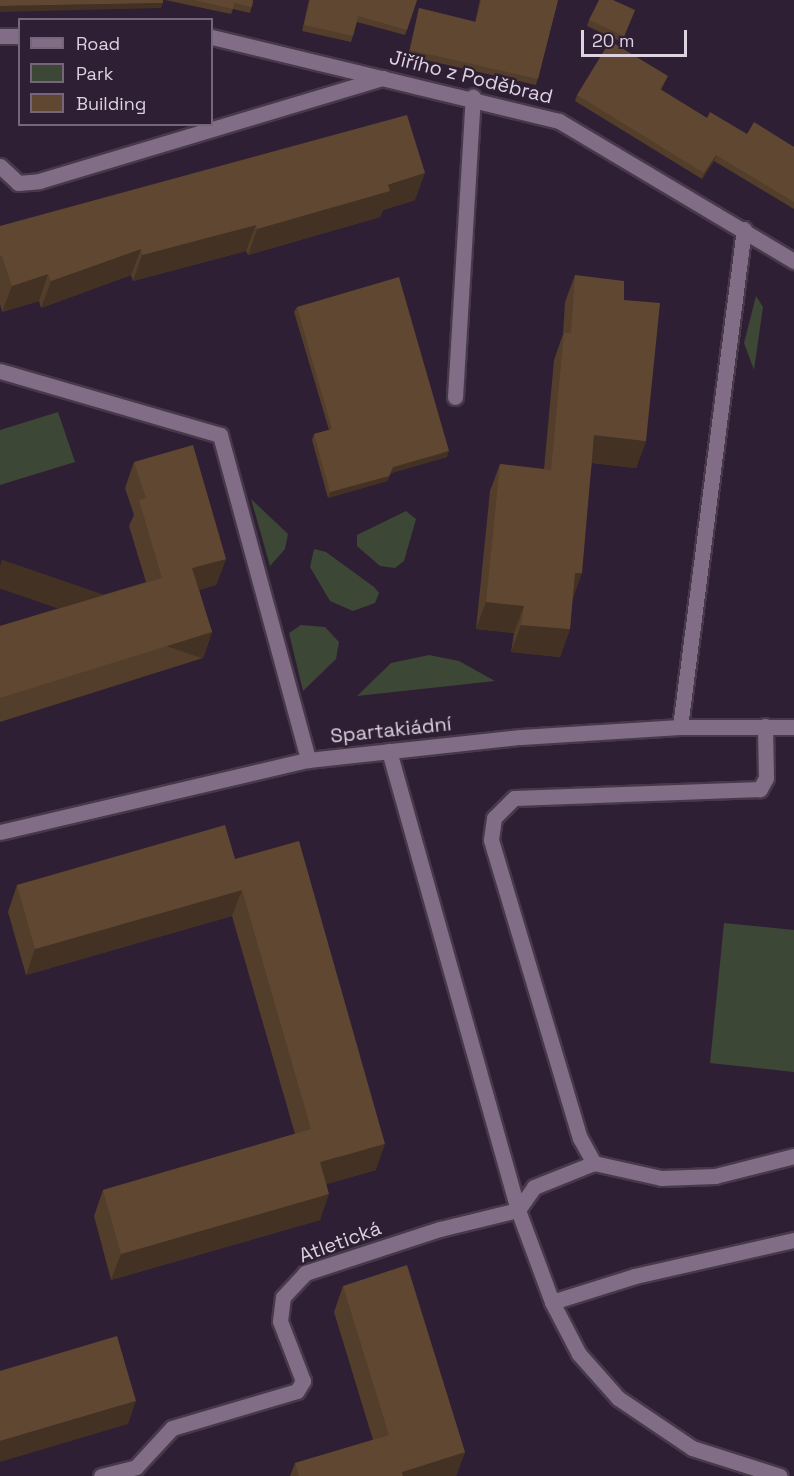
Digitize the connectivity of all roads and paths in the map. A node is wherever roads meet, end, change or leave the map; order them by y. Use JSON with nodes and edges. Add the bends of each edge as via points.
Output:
{"nodes":[{"id":1,"x":0,"y":36,"type":"edge"},
{"id":2,"x":18,"y":36,"type":"edge"},
{"id":3,"x":213,"y":37,"type":"edge"},
{"id":4,"x":384,"y":78,"type":"junction"},
{"id":5,"x":473,"y":97,"type":"junction"},
{"id":6,"x":0,"y":166,"type":"edge"},
{"id":7,"x":744,"y":229,"type":"junction"},
{"id":8,"x":794,"y":261,"type":"edge"},
{"id":9,"x":0,"y":371,"type":"edge"},
{"id":10,"x":455,"y":398,"type":"dead end"},
{"id":11,"x":765,"y":726,"type":"junction"},
{"id":12,"x":680,"y":728,"type":"junction"},
{"id":13,"x":794,"y":728,"type":"edge"},
{"id":14,"x":389,"y":751,"type":"junction"},
{"id":15,"x":308,"y":760,"type":"junction"},
{"id":16,"x":0,"y":832,"type":"edge"},
{"id":17,"x":794,"y":1156,"type":"edge"},
{"id":18,"x":594,"y":1163,"type":"junction"},
{"id":19,"x":518,"y":1210,"type":"junction"},
{"id":20,"x":794,"y":1240,"type":"edge"},
{"id":21,"x":552,"y":1302,"type":"junction"},
{"id":22,"x":101,"y":1476,"type":"edge"},
{"id":23,"x":780,"y":1476,"type":"edge"}],
"edges":[{"from":1,"to":2,"type":"street"},
{"from":3,"to":4,"type":"street","name":"Jiřího z Poděbrad"},
{"from":4,"to":5,"type":"street","name":"Jiřího z Poděbrad"},
{"from":4,"to":6,"type":"street","via":[[39,181],[18,183]]},
{"from":5,"to":7,"type":"street","name":"Jiřího z Poděbrad","via":[[559,121]]},
{"from":5,"to":10,"type":"street"},
{"from":7,"to":8,"type":"street","name":"Jiřího z Poděbrad"},
{"from":7,"to":12,"type":"street"},
{"from":9,"to":15,"type":"street","via":[[220,435]]},
{"from":11,"to":12,"type":"street","name":"Spartakiádní"},
{"from":11,"to":13,"type":"street","name":"Spartakiádní"},
{"from":11,"to":18,"type":"street","via":[[766,778],[760,789],[514,798],[494,818],[491,840],[580,1138]]},
{"from":12,"to":14,"type":"street","name":"Spartakiádní"},
{"from":14,"to":15,"type":"street","name":"Spartakiádní"},
{"from":14,"to":19,"type":"street"},
{"from":15,"to":16,"type":"street","name":"Spartakiádní"},
{"from":17,"to":18,"type":"street","via":[[715,1176],[661,1178]]},
{"from":18,"to":19,"type":"street","via":[[534,1187]]},
{"from":19,"to":21,"type":"street"},
{"from":19,"to":22,"type":"street","name":"Atletická","via":[[440,1229],[305,1274],[283,1297],[280,1321],[303,1381],[297,1391],[172,1428],[136,1467]]},
{"from":20,"to":21,"type":"street","via":[[635,1276]]},
{"from":21,"to":23,"type":"street","via":[[579,1354],[618,1398],[692,1448]]}]}
